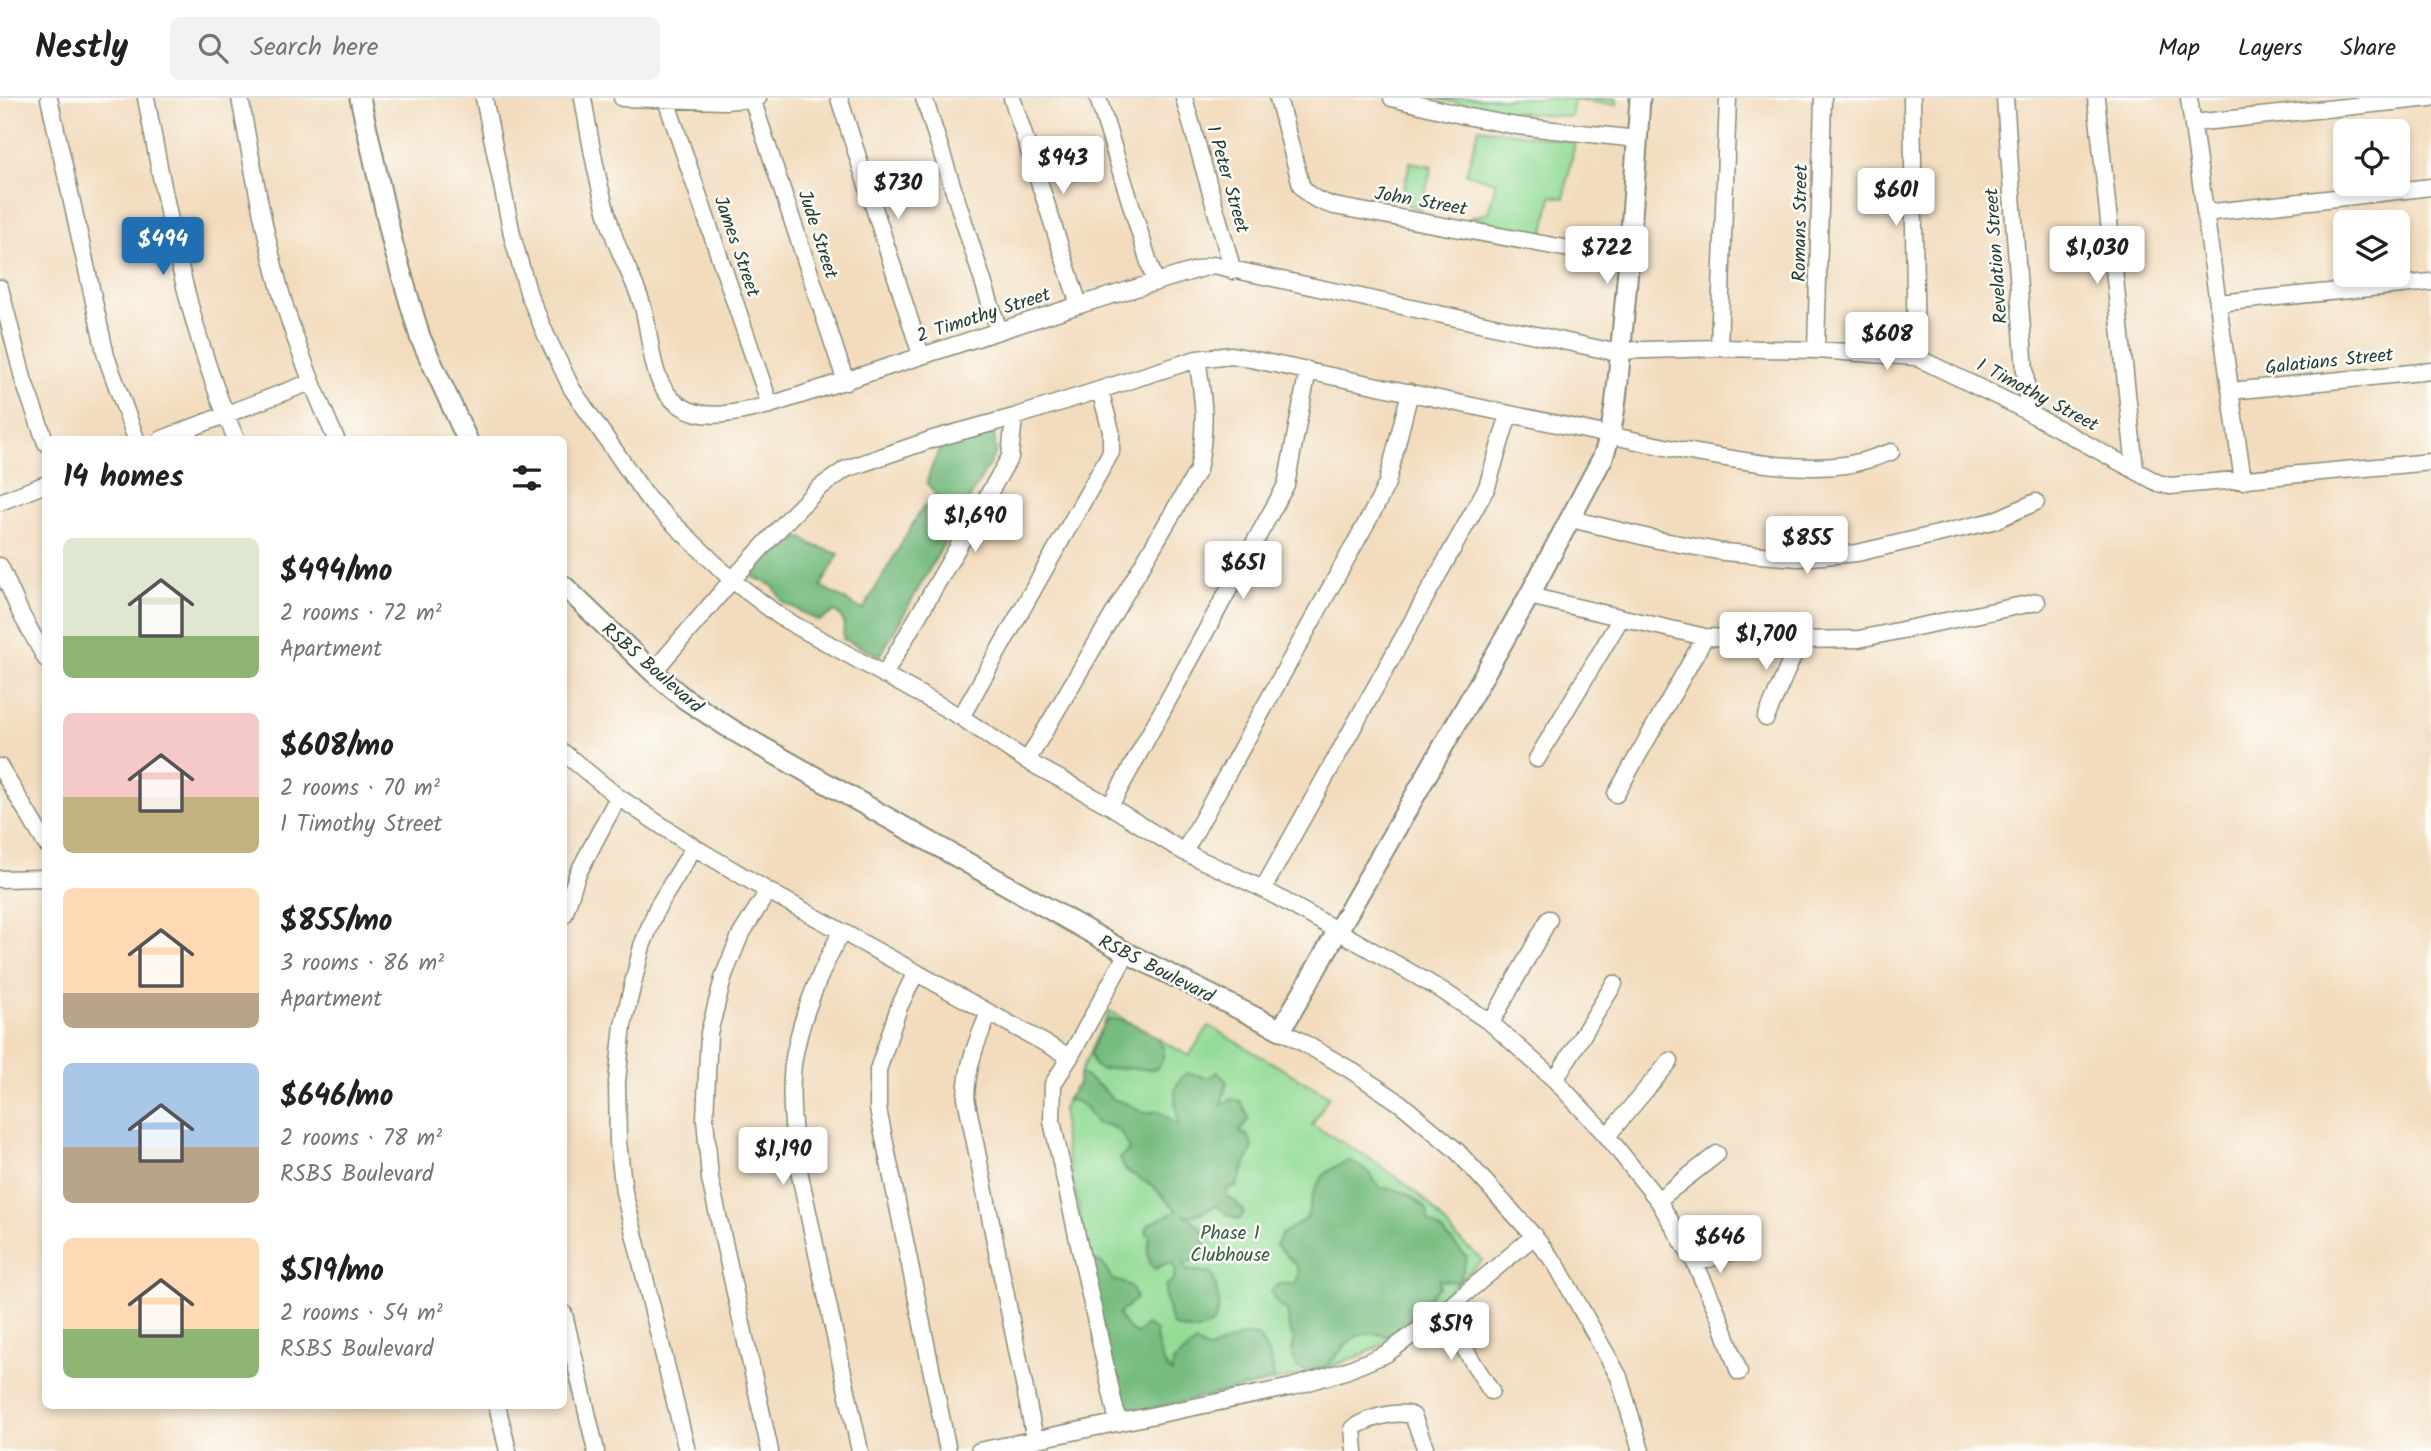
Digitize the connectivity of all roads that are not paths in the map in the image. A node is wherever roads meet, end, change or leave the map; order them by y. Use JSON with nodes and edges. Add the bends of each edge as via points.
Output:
{"nodes":[{"id":1,"x":49,"y":98,"type":"edge"},
{"id":2,"x":146,"y":98,"type":"edge"},
{"id":3,"x":240,"y":98,"type":"edge"},
{"id":4,"x":360,"y":98,"type":"edge"},
{"id":5,"x":484,"y":98,"type":"edge"},
{"id":6,"x":583,"y":98,"type":"edge"},
{"id":7,"x":622,"y":98,"type":"edge"},
{"id":8,"x":839,"y":98,"type":"edge"},
{"id":9,"x":924,"y":98,"type":"edge"},
{"id":10,"x":1012,"y":98,"type":"edge"},
{"id":11,"x":1098,"y":98,"type":"edge"},
{"id":12,"x":1184,"y":98,"type":"edge"},
{"id":13,"x":1278,"y":98,"type":"edge"},
{"id":14,"x":1392,"y":98,"type":"edge"},
{"id":15,"x":1640,"y":98,"type":"edge"},
{"id":16,"x":1728,"y":98,"type":"edge"},
{"id":17,"x":1823,"y":98,"type":"edge"},
{"id":18,"x":1912,"y":98,"type":"edge"},
{"id":19,"x":2005,"y":98,"type":"edge"},
{"id":20,"x":2096,"y":98,"type":"edge"},
{"id":21,"x":2189,"y":98,"type":"edge"},
{"id":22,"x":2431,"y":98,"type":"edge"},
{"id":23,"x":755,"y":99,"type":"edge"},
{"id":24,"x":666,"y":100,"type":"junction"},
{"id":25,"x":2193,"y":123,"type":"junction"},
{"id":26,"x":1637,"y":139,"type":"junction"},
{"id":27,"x":2431,"y":187,"type":"edge"},
{"id":28,"x":2205,"y":213,"type":"junction"},
{"id":29,"x":1629,"y":260,"type":"junction"},
{"id":30,"x":1233,"y":271,"type":"junction"},
{"id":31,"x":1155,"y":282,"type":"junction"},
{"id":32,"x":2431,"y":282,"type":"edge"},
{"id":33,"x":0,"y":288,"type":"edge"},
{"id":34,"x":2218,"y":303,"type":"junction"},
{"id":35,"x":1079,"y":306,"type":"junction"},
{"id":36,"x":999,"y":331,"type":"junction"},
{"id":37,"x":1719,"y":348,"type":"junction"},
{"id":38,"x":1816,"y":350,"type":"junction"},
{"id":39,"x":1620,"y":351,"type":"junction"},
{"id":40,"x":921,"y":355,"type":"junction"},
{"id":41,"x":1916,"y":357,"type":"junction"},
{"id":42,"x":1197,"y":359,"type":"junction"},
{"id":43,"x":1308,"y":370,"type":"junction"},
{"id":44,"x":2431,"y":371,"type":"edge"},
{"id":45,"x":311,"y":382,"type":"junction"},
{"id":46,"x":846,"y":382,"type":"junction"},
{"id":47,"x":1100,"y":390,"type":"junction"},
{"id":48,"x":2231,"y":391,"type":"junction"},
{"id":49,"x":1410,"y":392,"type":"junction"},
{"id":50,"x":770,"y":405,"type":"junction"},
{"id":51,"x":2028,"y":412,"type":"junction"},
{"id":52,"x":1509,"y":414,"type":"junction"},
{"id":53,"x":225,"y":415,"type":"junction"},
{"id":54,"x":1014,"y":417,"type":"junction"},
{"id":55,"x":43,"y":436,"type":"edge"},
{"id":56,"x":135,"y":436,"type":"edge"},
{"id":57,"x":170,"y":436,"type":"edge"},
{"id":58,"x":235,"y":436,"type":"edge"},
{"id":59,"x":335,"y":436,"type":"edge"},
{"id":60,"x":466,"y":436,"type":"edge"},
{"id":61,"x":1611,"y":436,"type":"junction"},
{"id":62,"x":1891,"y":452,"type":"dead end"},
{"id":63,"x":2431,"y":462,"type":"edge"},
{"id":64,"x":2135,"y":469,"type":"junction"},
{"id":65,"x":2243,"y":481,"type":"junction"},
{"id":66,"x":42,"y":486,"type":"edge"},
{"id":67,"x":0,"y":502,"type":"edge"},
{"id":68,"x":2036,"y":502,"type":"dead end"},
{"id":69,"x":1571,"y":519,"type":"junction"},
{"id":70,"x":0,"y":566,"type":"edge"},
{"id":71,"x":732,"y":580,"type":"junction"},
{"id":72,"x":567,"y":592,"type":"edge"},
{"id":73,"x":1529,"y":596,"type":"junction"},
{"id":74,"x":2037,"y":602,"type":"dead end"},
{"id":75,"x":1621,"y":618,"type":"junction"},
{"id":76,"x":1705,"y":637,"type":"junction"},
{"id":77,"x":1800,"y":640,"type":"junction"},
{"id":78,"x":42,"y":652,"type":"edge"},
{"id":79,"x":653,"y":672,"type":"junction"},
{"id":80,"x":884,"y":674,"type":"junction"},
{"id":81,"x":961,"y":717,"type":"junction"},
{"id":82,"x":1766,"y":718,"type":"dead end"},
{"id":83,"x":567,"y":755,"type":"edge"},
{"id":84,"x":1537,"y":759,"type":"dead end"},
{"id":85,"x":1027,"y":761,"type":"junction"},
{"id":86,"x":0,"y":767,"type":"edge"},
{"id":87,"x":1616,"y":794,"type":"dead end"},
{"id":88,"x":618,"y":797,"type":"junction"},
{"id":89,"x":1110,"y":806,"type":"junction"},
{"id":90,"x":42,"y":837,"type":"edge"},
{"id":91,"x":694,"y":847,"type":"junction"},
{"id":92,"x":1184,"y":852,"type":"junction"},
{"id":93,"x":42,"y":878,"type":"edge"},
{"id":94,"x":0,"y":879,"type":"edge"},
{"id":95,"x":1263,"y":889,"type":"junction"},
{"id":96,"x":768,"y":891,"type":"junction"},
{"id":97,"x":567,"y":906,"type":"edge"},
{"id":98,"x":1549,"y":919,"type":"dead end"},
{"id":99,"x":1338,"y":931,"type":"junction"},
{"id":100,"x":841,"y":932,"type":"junction"},
{"id":101,"x":1127,"y":953,"type":"junction"},
{"id":102,"x":916,"y":972,"type":"junction"},
{"id":103,"x":1614,"y":984,"type":"dead end"},
{"id":104,"x":989,"y":1013,"type":"junction"},
{"id":105,"x":1491,"y":1023,"type":"junction"},
{"id":106,"x":1281,"y":1030,"type":"junction"},
{"id":107,"x":1070,"y":1057,"type":"junction"},
{"id":108,"x":1670,"y":1061,"type":"dead end"},
{"id":109,"x":1556,"y":1080,"type":"junction"},
{"id":110,"x":1607,"y":1136,"type":"junction"},
{"id":111,"x":1717,"y":1154,"type":"dead end"},
{"id":112,"x":1658,"y":1200,"type":"junction"},
{"id":113,"x":1534,"y":1236,"type":"junction"},
{"id":114,"x":1734,"y":1251,"type":"dead end"},
{"id":115,"x":1695,"y":1263,"type":"junction"},
{"id":116,"x":1442,"y":1313,"type":"junction"},
{"id":117,"x":567,"y":1327,"type":"edge"},
{"id":118,"x":1739,"y":1372,"type":"dead end"},
{"id":119,"x":1491,"y":1391,"type":"dead end"},
{"id":120,"x":498,"y":1409,"type":"edge"},
{"id":121,"x":1118,"y":1423,"type":"junction"},
{"id":122,"x":1035,"y":1440,"type":"junction"},
{"id":123,"x":1425,"y":1447,"type":"dead end"},
{"id":124,"x":508,"y":1451,"type":"edge"},
{"id":125,"x":596,"y":1451,"type":"edge"},
{"id":126,"x":687,"y":1451,"type":"edge"},
{"id":127,"x":770,"y":1451,"type":"edge"},
{"id":128,"x":860,"y":1451,"type":"edge"},
{"id":129,"x":948,"y":1451,"type":"edge"},
{"id":130,"x":979,"y":1451,"type":"edge"},
{"id":131,"x":1355,"y":1451,"type":"edge"},
{"id":132,"x":1641,"y":1451,"type":"edge"}],
"edges":[{"from":1,"to":56,"type":"street","via":[[106,356]]},
{"from":2,"to":53,"type":"street","via":[[193,323]]},
{"from":3,"to":45,"type":"street","via":[[281,295]]},
{"from":4,"to":60,"type":"street","via":[[419,337]]},
{"from":5,"to":71,"type":"street","via":[[529,295],[572,389],[648,499]]},
{"from":6,"to":50,"type":"street","name":"2 Timothy Street","via":[[597,178],[616,242],[643,305],[657,376],[665,391],[682,407],[703,414],[726,415]]},
{"from":7,"to":24,"type":"street"},
{"from":8,"to":40,"type":"street"},
{"from":9,"to":36,"type":"street"},
{"from":10,"to":35,"type":"street"},
{"from":11,"to":31,"type":"street"},
{"from":12,"to":30,"type":"street","name":"1 Peter Street"},
{"from":13,"to":29,"type":"street","name":"John Street","via":[[1301,185],[1317,201]]},
{"from":14,"to":26,"type":"street","via":[[1517,126]]},
{"from":15,"to":26,"type":"street"},
{"from":16,"to":37,"type":"street"},
{"from":17,"to":38,"type":"street","name":"Romans Street"},
{"from":18,"to":41,"type":"street"},
{"from":19,"to":51,"type":"street","name":"Revelation Street"},
{"from":20,"to":64,"type":"street"},
{"from":21,"to":25,"type":"street"},
{"from":22,"to":25,"type":"street"},
{"from":23,"to":24,"type":"street"},
{"from":23,"to":46,"type":"street","name":"Jude Street"},
{"from":24,"to":50,"type":"street","name":"James Street"},
{"from":25,"to":28,"type":"street"},
{"from":26,"to":29,"type":"street"},
{"from":27,"to":28,"type":"street"},
{"from":28,"to":34,"type":"street"},
{"from":29,"to":39,"type":"street"},
{"from":30,"to":31,"type":"street","name":"2 Timothy Street","via":[[1213,265]]},
{"from":30,"to":39,"type":"street","name":"2 Timothy Street"},
{"from":31,"to":35,"type":"street","name":"2 Timothy Street"},
{"from":32,"to":34,"type":"street"},
{"from":33,"to":55,"type":"street"},
{"from":34,"to":48,"type":"street"},
{"from":35,"to":36,"type":"street","name":"2 Timothy Street"},
{"from":36,"to":40,"type":"street","name":"2 Timothy Street"},
{"from":37,"to":38,"type":"street","name":"1 Timothy Street"},
{"from":37,"to":39,"type":"street","name":"1 Timothy Street"},
{"from":38,"to":41,"type":"street","name":"1 Timothy Street"},
{"from":39,"to":61,"type":"street"},
{"from":40,"to":46,"type":"street","name":"2 Timothy Street"},
{"from":41,"to":51,"type":"street","name":"1 Timothy Street"},
{"from":42,"to":43,"type":"street","via":[[1232,355]]},
{"from":42,"to":47,"type":"street"},
{"from":42,"to":85,"type":"street","via":[[1205,418],[1198,470]]},
{"from":43,"to":49,"type":"street"},
{"from":43,"to":89,"type":"street","via":[[1286,485]]},
{"from":44,"to":48,"type":"street","name":"Galatians Street"},
{"from":45,"to":53,"type":"street"},
{"from":45,"to":59,"type":"street"},
{"from":46,"to":50,"type":"street","name":"2 Timothy Street"},
{"from":47,"to":54,"type":"street"},
{"from":47,"to":81,"type":"street","via":[[1111,430],[1111,452]]},
{"from":48,"to":65,"type":"street"},
{"from":49,"to":52,"type":"street"},
{"from":49,"to":92,"type":"street","via":[[1378,502]]},
{"from":51,"to":64,"type":"street","name":"1 Timothy Street"},
{"from":52,"to":61,"type":"street"},
{"from":52,"to":95,"type":"street","via":[[1487,487]]},
{"from":53,"to":57,"type":"street"},
{"from":53,"to":58,"type":"street"},
{"from":54,"to":71,"type":"street","via":[[846,470],[819,488]]},
{"from":54,"to":80,"type":"street","via":[[1010,457]]},
{"from":61,"to":62,"type":"street","via":[[1805,467],[1846,465]]},
{"from":61,"to":69,"type":"street"},
{"from":63,"to":65,"type":"street","name":"1 Timothy Street"},
{"from":64,"to":65,"type":"street","name":"1 Timothy Street","via":[[2170,486]]},
{"from":66,"to":67,"type":"street"},
{"from":68,"to":69,"type":"street","via":[[1993,521],[1857,553],[1799,558],[1723,552]]},
{"from":69,"to":73,"type":"street"},
{"from":70,"to":78,"type":"street"},
{"from":71,"to":79,"type":"street"},
{"from":71,"to":80,"type":"street","via":[[782,618]]},
{"from":72,"to":79,"type":"street","name":"RSBS Boulevard"},
{"from":73,"to":75,"type":"street"},
{"from":73,"to":99,"type":"street"},
{"from":74,"to":77,"type":"street","via":[[1859,639]]},
{"from":75,"to":76,"type":"street"},
{"from":75,"to":84,"type":"street"},
{"from":76,"to":77,"type":"street"},
{"from":76,"to":87,"type":"street"},
{"from":77,"to":82,"type":"street"},
{"from":79,"to":101,"type":"street","name":"RSBS Boulevard","via":[[734,731]]},
{"from":80,"to":81,"type":"street"},
{"from":81,"to":85,"type":"street"},
{"from":83,"to":88,"type":"street"},
{"from":85,"to":89,"type":"street"},
{"from":86,"to":90,"type":"street"},
{"from":88,"to":91,"type":"street"},
{"from":88,"to":97,"type":"street","via":[[577,875]]},
{"from":89,"to":92,"type":"street"},
{"from":91,"to":96,"type":"street"},
{"from":91,"to":126,"type":"street","via":[[657,908],[642,946],[623,1025],[617,1082],[624,1192]]},
{"from":92,"to":95,"type":"street"},
{"from":93,"to":94,"type":"street"},
{"from":95,"to":99,"type":"street"},
{"from":96,"to":100,"type":"street"},
{"from":96,"to":127,"type":"street","via":[[740,936],[724,975],[709,1033],[705,1118],[710,1179]]},
{"from":98,"to":105,"type":"street"},
{"from":99,"to":105,"type":"street"},
{"from":99,"to":106,"type":"street"},
{"from":100,"to":102,"type":"street"},
{"from":100,"to":128,"type":"street","via":[[805,1015],[793,1064],[792,1121],[797,1166]]},
{"from":101,"to":106,"type":"street","name":"RSBS Boulevard"},
{"from":101,"to":107,"type":"street"},
{"from":102,"to":104,"type":"street"},
{"from":102,"to":129,"type":"street","via":[[878,1070],[878,1108]]},
{"from":103,"to":109,"type":"street"},
{"from":104,"to":107,"type":"street"},
{"from":104,"to":122,"type":"street","via":[[967,1073],[966,1098]]},
{"from":105,"to":109,"type":"street"},
{"from":106,"to":113,"type":"street","name":"RSBS Boulevard","via":[[1401,1103],[1457,1151]]},
{"from":107,"to":121,"type":"street","via":[[1053,1084],[1052,1121]]},
{"from":108,"to":110,"type":"street"},
{"from":109,"to":110,"type":"street"},
{"from":110,"to":112,"type":"street"},
{"from":111,"to":112,"type":"street"},
{"from":112,"to":115,"type":"street"},
{"from":113,"to":116,"type":"street"},
{"from":113,"to":132,"type":"street","name":"RSBS Boulevard","via":[[1557,1266],[1619,1377]]},
{"from":114,"to":115,"type":"street"},
{"from":115,"to":118,"type":"street"},
{"from":116,"to":119,"type":"street"},
{"from":116,"to":121,"type":"street","via":[[1386,1354],[1345,1371],[1292,1387]]},
{"from":117,"to":125,"type":"street"},
{"from":120,"to":124,"type":"street"},
{"from":121,"to":122,"type":"street"},
{"from":122,"to":130,"type":"street"},
{"from":123,"to":131,"type":"street","via":[[1413,1416],[1405,1413],[1361,1422],[1353,1428]]}]}
